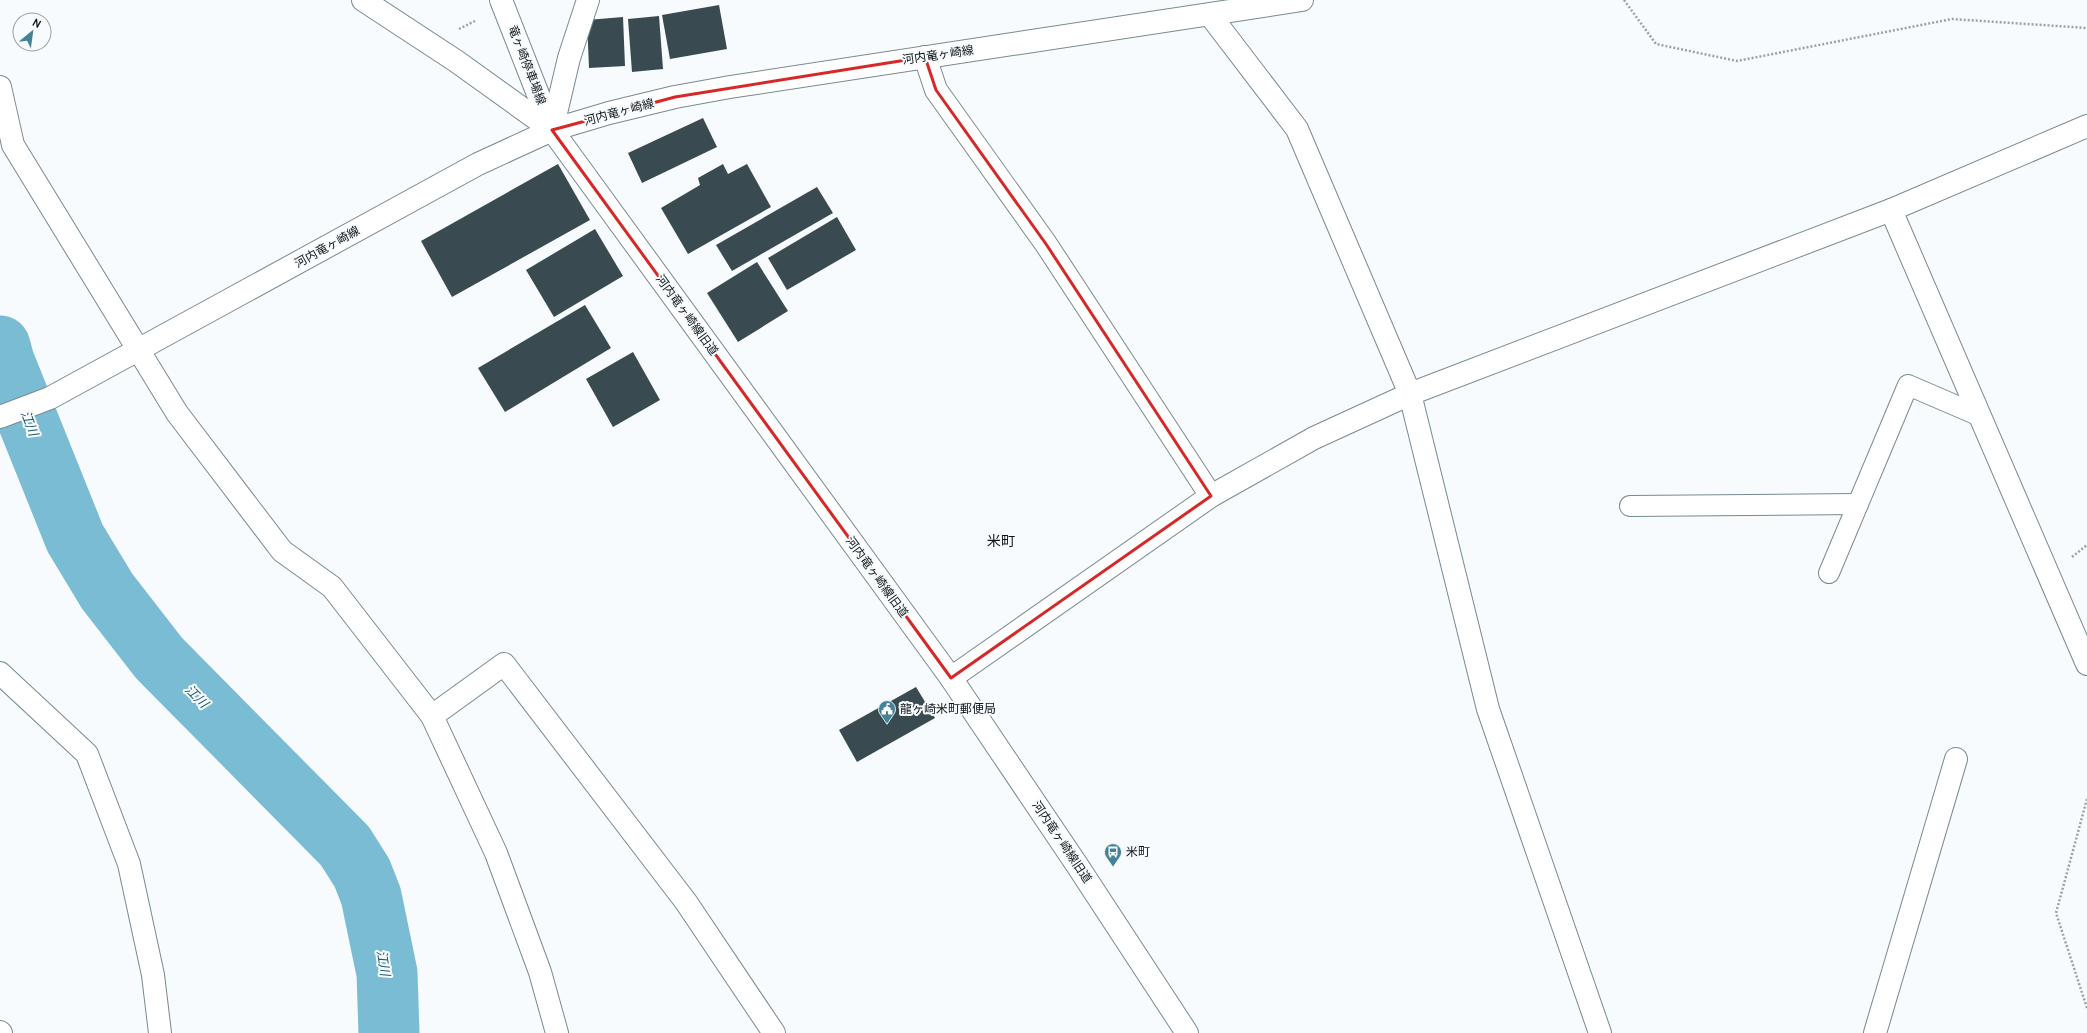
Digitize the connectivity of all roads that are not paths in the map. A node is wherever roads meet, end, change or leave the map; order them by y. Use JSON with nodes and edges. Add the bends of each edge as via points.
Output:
{"nodes":[{"id":1,"x":362,"y":0,"type":"edge"},
{"id":2,"x":501,"y":0,"type":"edge"},
{"id":3,"x":588,"y":0,"type":"edge"},
{"id":4,"x":1302,"y":0,"type":"edge"},
{"id":5,"x":1210,"y":15,"type":"junction"},
{"id":6,"x":925,"y":57,"type":"junction"},
{"id":7,"x":0,"y":87,"type":"edge"},
{"id":8,"x":2087,"y":126,"type":"edge"},
{"id":9,"x":552,"y":130,"type":"junction"},
{"id":10,"x":1891,"y":210,"type":"junction"},
{"id":11,"x":138,"y":351,"type":"junction"},
{"id":12,"x":1410,"y":394,"type":"junction"},
{"id":13,"x":1980,"y":416,"type":"junction"},
{"id":14,"x":0,"y":417,"type":"edge"},
{"id":15,"x":1211,"y":496,"type":"junction"},
{"id":16,"x":1858,"y":504,"type":"junction"},
{"id":17,"x":1630,"y":506,"type":"dead end"},
{"id":18,"x":1829,"y":573,"type":"dead end"},
{"id":19,"x":2087,"y":664,"type":"edge"},
{"id":20,"x":0,"y":673,"type":"edge"},
{"id":21,"x":951,"y":678,"type":"junction"},
{"id":22,"x":432,"y":716,"type":"junction"},
{"id":23,"x":1956,"y":759,"type":"dead end"},
{"id":24,"x":160,"y":1033,"type":"edge"},
{"id":25,"x":557,"y":1033,"type":"edge"},
{"id":26,"x":774,"y":1033,"type":"edge"},
{"id":27,"x":1187,"y":1033,"type":"edge"},
{"id":28,"x":1600,"y":1033,"type":"edge"},
{"id":29,"x":1875,"y":1033,"type":"edge"}],
"edges":[{"from":1,"to":9,"type":"street","via":[[456,61]]},
{"from":2,"to":9,"type":"street","name":"竜ヶ崎停車場線"},
{"from":3,"to":9,"type":"street","via":[[569,58]]},
{"from":4,"to":5,"type":"street","name":"河内竜ヶ崎線"},
{"from":5,"to":6,"type":"street","name":"河内竜ヶ崎線"},
{"from":5,"to":12,"type":"street","via":[[1297,129]]},
{"from":6,"to":9,"type":"street","name":"河内竜ヶ崎線","via":[[675,97]]},
{"from":6,"to":15,"type":"street","via":[[936,90],[1046,244]]},
{"from":7,"to":11,"type":"street","via":[[13,145]]},
{"from":8,"to":10,"type":"street"},
{"from":9,"to":11,"type":"street","name":"河内竜ヶ崎線","via":[[478,164]]},
{"from":9,"to":21,"type":"street","name":"河内竜ヶ崎線旧道"},
{"from":10,"to":12,"type":"street"},
{"from":10,"to":13,"type":"street"},
{"from":11,"to":14,"type":"street","name":"河内竜ヶ崎線","via":[[50,398]]},
{"from":11,"to":22,"type":"street","via":[[177,413],[282,551],[332,587]]},
{"from":12,"to":15,"type":"street","via":[[1314,438]]},
{"from":12,"to":28,"type":"street","via":[[1488,709]]},
{"from":13,"to":16,"type":"lane","via":[[1908,385]]},
{"from":13,"to":19,"type":"street"},
{"from":15,"to":21,"type":"street"},
{"from":16,"to":17,"type":"lane"},
{"from":16,"to":18,"type":"lane"},
{"from":20,"to":24,"type":"street","via":[[87,754],[129,864],[153,975]]},
{"from":21,"to":27,"type":"street","name":"河内竜ヶ崎線旧道"},
{"from":22,"to":25,"type":"street","via":[[496,853],[540,972]]},
{"from":22,"to":26,"type":"street","via":[[504,664],[686,902]]},
{"from":23,"to":29,"type":"street"}]}
